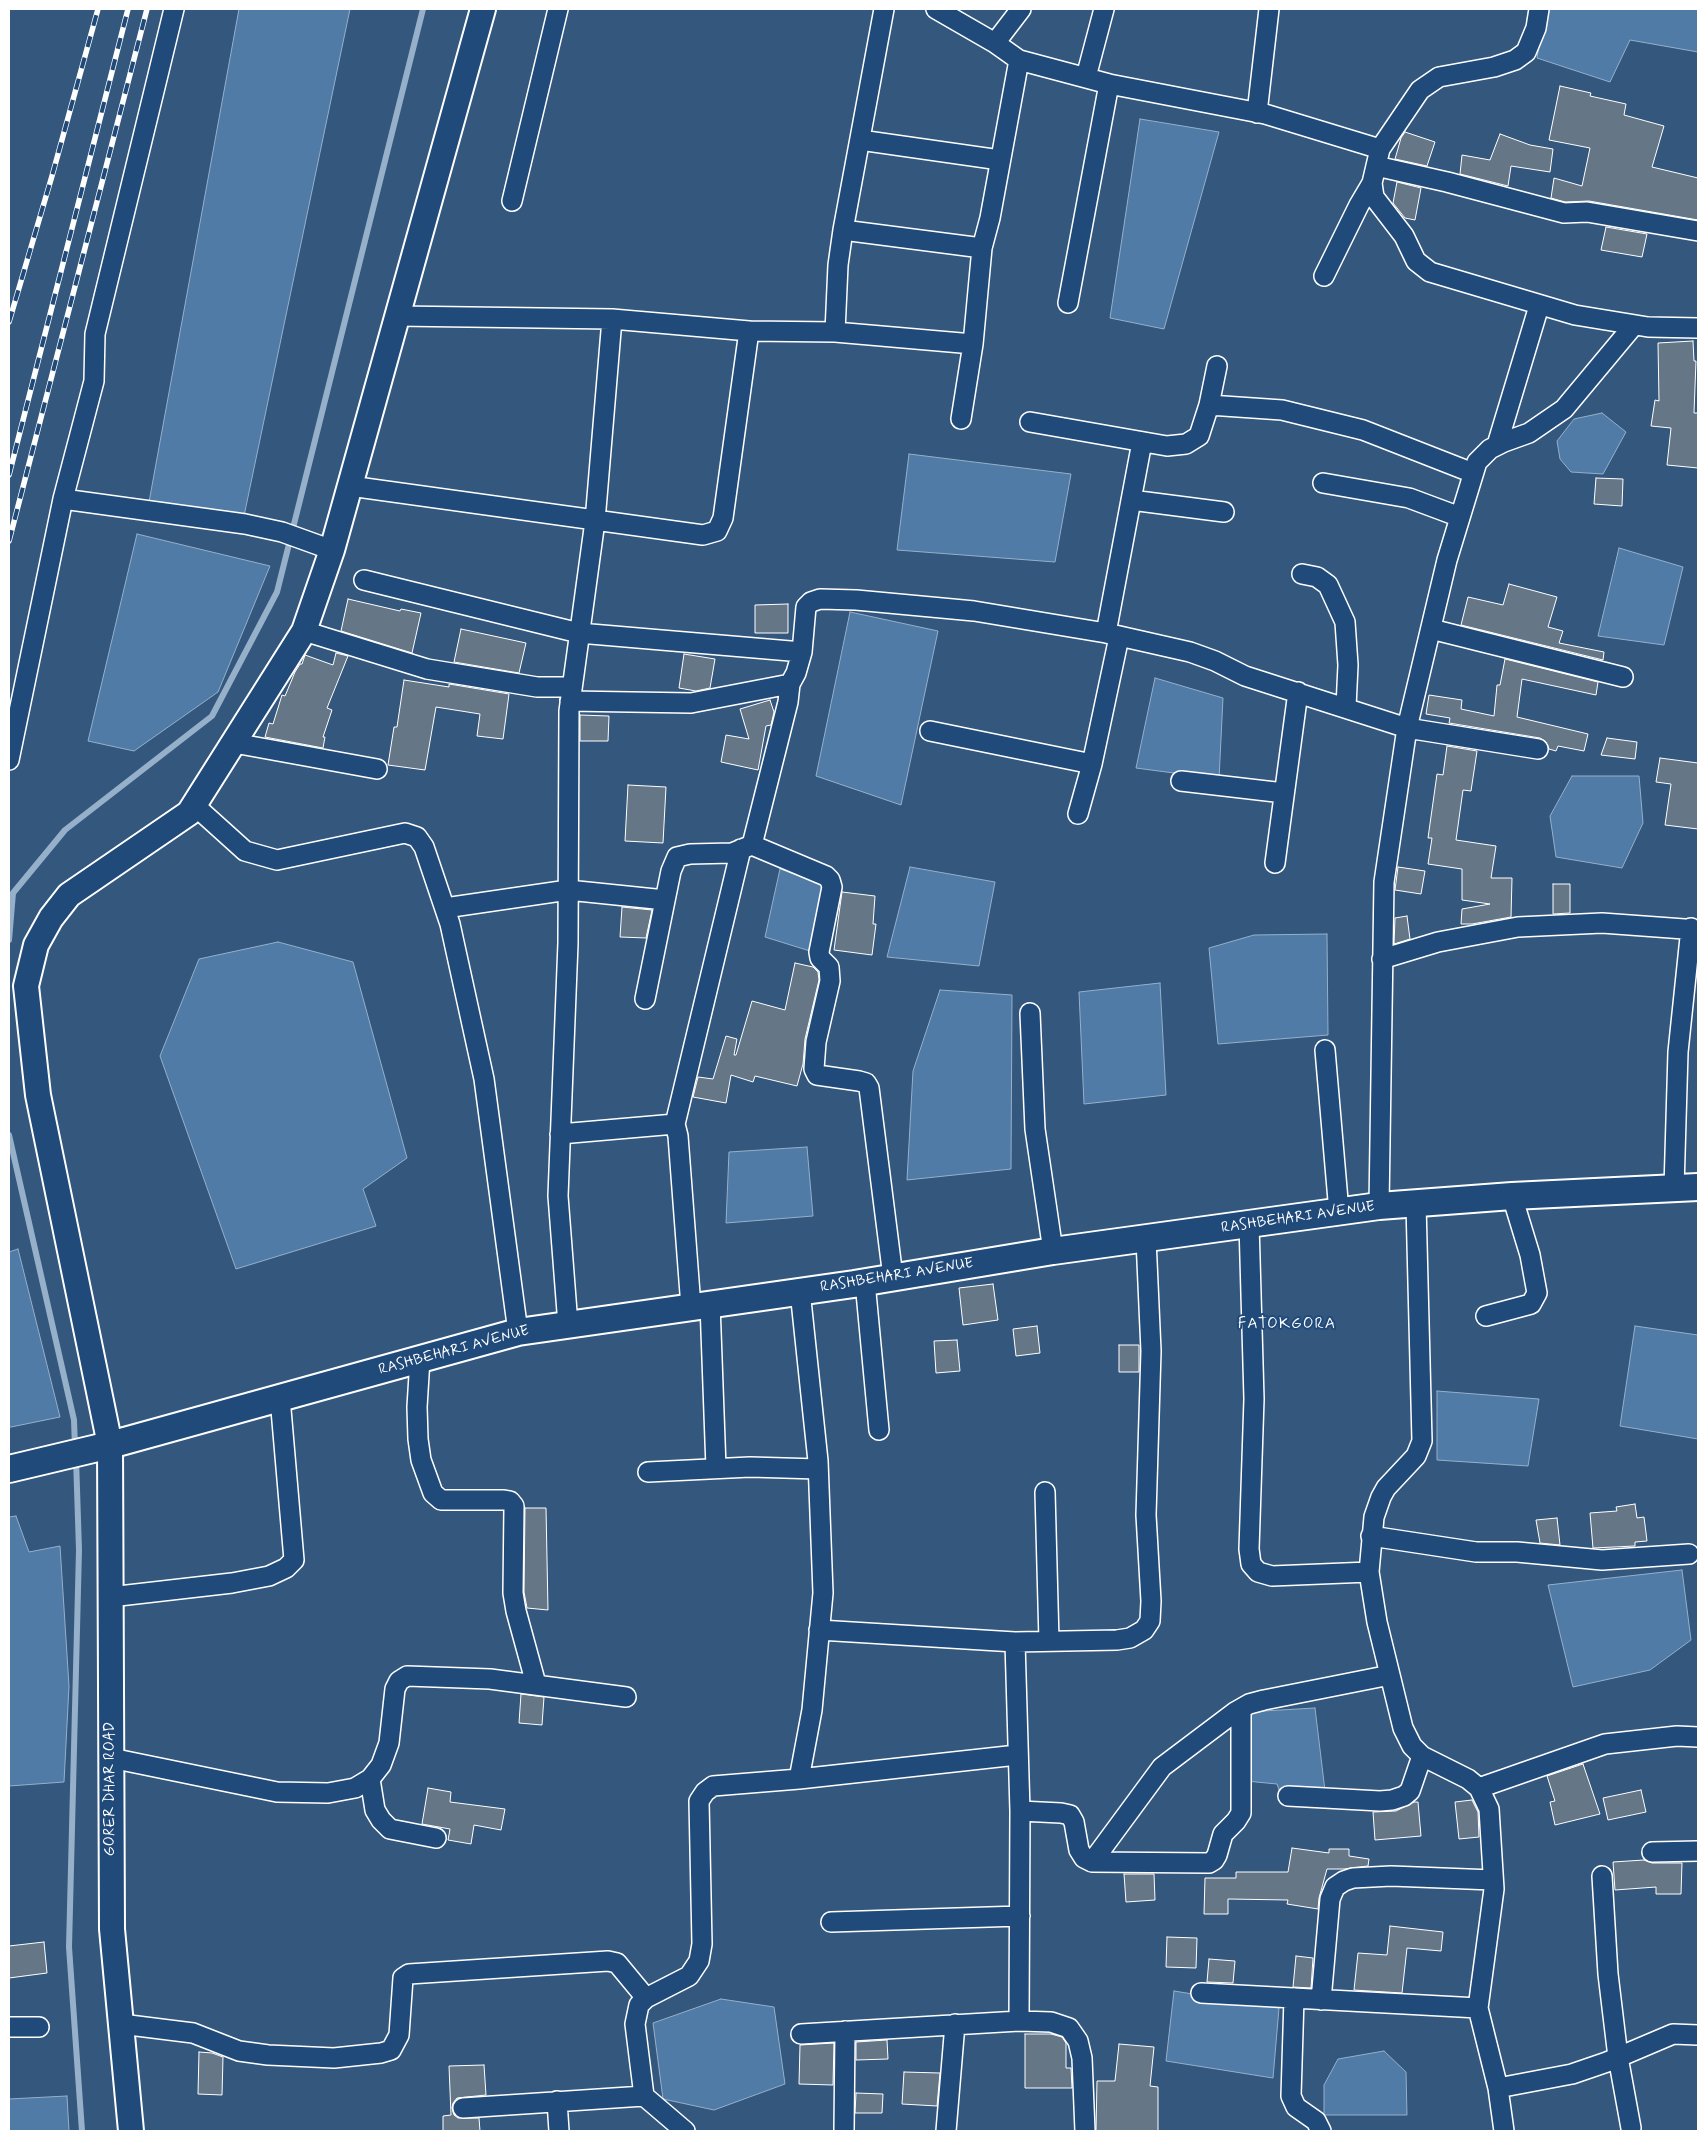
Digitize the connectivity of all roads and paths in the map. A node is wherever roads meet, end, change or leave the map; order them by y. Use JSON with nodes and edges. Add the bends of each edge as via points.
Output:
{"nodes":[{"id":1,"x":174,"y":9,"type":"edge"},
{"id":2,"x":483,"y":9,"type":"edge"},
{"id":3,"x":558,"y":9,"type":"edge"},
{"id":4,"x":884,"y":9,"type":"edge"},
{"id":5,"x":936,"y":9,"type":"edge"},
{"id":6,"x":1021,"y":9,"type":"edge"},
{"id":7,"x":1104,"y":9,"type":"edge"},
{"id":8,"x":1269,"y":9,"type":"edge"},
{"id":9,"x":1539,"y":9,"type":"edge"},
{"id":10,"x":995,"y":43,"type":"junction"},
{"id":11,"x":1019,"y":60,"type":"junction"},
{"id":12,"x":1086,"y":77,"type":"junction"},
{"id":13,"x":1109,"y":84,"type":"junction"},
{"id":14,"x":1256,"y":113,"type":"junction"},
{"id":15,"x":860,"y":140,"type":"junction"},
{"id":16,"x":1000,"y":160,"type":"junction"},
{"id":17,"x":1376,"y":166,"type":"junction"},
{"id":18,"x":512,"y":201,"type":"dead end"},
{"id":19,"x":843,"y":230,"type":"junction"},
{"id":20,"x":1698,"y":231,"type":"edge"},
{"id":21,"x":982,"y":248,"type":"junction"},
{"id":22,"x":1324,"y":276,"type":"dead end"},
{"id":23,"x":1068,"y":303,"type":"dead end"},
{"id":24,"x":1539,"y":306,"type":"junction"},
{"id":25,"x":397,"y":316,"type":"junction"},
{"id":26,"x":612,"y":319,"type":"junction"},
{"id":27,"x":1634,"y":325,"type":"junction"},
{"id":28,"x":1698,"y":328,"type":"edge"},
{"id":29,"x":749,"y":331,"type":"junction"},
{"id":30,"x":835,"y":332,"type":"junction"},
{"id":31,"x":973,"y":344,"type":"junction"},
{"id":32,"x":1217,"y":366,"type":"dead end"},
{"id":33,"x":1209,"y":405,"type":"junction"},
{"id":34,"x":961,"y":418,"type":"dead end"},
{"id":35,"x":1030,"y":422,"type":"dead end"},
{"id":36,"x":1142,"y":442,"type":"junction"},
{"id":37,"x":1497,"y":445,"type":"junction"},
{"id":38,"x":1473,"y":473,"type":"junction"},
{"id":39,"x":1323,"y":483,"type":"dead end"},
{"id":40,"x":350,"y":486,"type":"junction"},
{"id":41,"x":63,"y":499,"type":"junction"},
{"id":42,"x":1131,"y":500,"type":"junction"},
{"id":43,"x":1224,"y":512,"type":"dead end"},
{"id":44,"x":1460,"y":517,"type":"junction"},
{"id":45,"x":595,"y":521,"type":"junction"},
{"id":46,"x":332,"y":550,"type":"junction"},
{"id":47,"x":1302,"y":574,"type":"dead end"},
{"id":48,"x":364,"y":580,"type":"dead end"},
{"id":49,"x":1431,"y":629,"type":"junction"},
{"id":50,"x":304,"y":631,"type":"junction"},
{"id":51,"x":579,"y":633,"type":"junction"},
{"id":52,"x":1113,"y":635,"type":"junction"},
{"id":53,"x":802,"y":652,"type":"junction"},
{"id":54,"x":1623,"y":677,"type":"dead end"},
{"id":55,"x":790,"y":684,"type":"junction"},
{"id":56,"x":1298,"y":692,"type":"junction"},
{"id":57,"x":571,"y":694,"type":"junction"},
{"id":58,"x":1346,"y":707,"type":"junction"},
{"id":59,"x":1407,"y":728,"type":"junction"},
{"id":60,"x":930,"y":731,"type":"dead end"},
{"id":61,"x":234,"y":743,"type":"junction"},
{"id":62,"x":1538,"y":749,"type":"dead end"},
{"id":63,"x":9,"y":760,"type":"edge"},
{"id":64,"x":1092,"y":764,"type":"junction"},
{"id":65,"x":377,"y":769,"type":"dead end"},
{"id":66,"x":1181,"y":782,"type":"dead end"},
{"id":67,"x":1284,"y":793,"type":"junction"},
{"id":68,"x":194,"y":805,"type":"junction"},
{"id":69,"x":1078,"y":814,"type":"dead end"},
{"id":70,"x":746,"y":847,"type":"junction"},
{"id":71,"x":1275,"y":863,"type":"dead end"},
{"id":72,"x":568,"y":890,"type":"junction"},
{"id":73,"x":665,"y":900,"type":"junction"},
{"id":74,"x":445,"y":908,"type":"junction"},
{"id":75,"x":1695,"y":929,"type":"edge"},
{"id":76,"x":1382,"y":959,"type":"junction"},
{"id":77,"x":645,"y":999,"type":"dead end"},
{"id":78,"x":1030,"y":1013,"type":"dead end"},
{"id":79,"x":1325,"y":1050,"type":"dead end"},
{"id":80,"x":674,"y":1124,"type":"junction"},
{"id":81,"x":560,"y":1134,"type":"junction"},
{"id":82,"x":1686,"y":1187,"type":"edge"},
{"id":83,"x":1512,"y":1196,"type":"junction"},
{"id":84,"x":1416,"y":1204,"type":"junction"},
{"id":85,"x":1379,"y":1206,"type":"junction"},
{"id":86,"x":1339,"y":1212,"type":"junction"},
{"id":87,"x":1249,"y":1224,"type":"junction"},
{"id":88,"x":1146,"y":1239,"type":"junction"},
{"id":89,"x":1053,"y":1251,"type":"junction"},
{"id":90,"x":892,"y":1277,"type":"junction"},
{"id":91,"x":865,"y":1282,"type":"junction"},
{"id":92,"x":800,"y":1292,"type":"junction"},
{"id":93,"x":700,"y":1306,"type":"junction"},
{"id":94,"x":1486,"y":1316,"type":"dead end"},
{"id":95,"x":568,"y":1324,"type":"junction"},
{"id":96,"x":518,"y":1332,"type":"junction"},
{"id":97,"x":420,"y":1359,"type":"junction"},
{"id":98,"x":280,"y":1398,"type":"junction"},
{"id":99,"x":879,"y":1430,"type":"dead end"},
{"id":100,"x":101,"y":1447,"type":"junction"},
{"id":101,"x":9,"y":1454,"type":"edge"},
{"id":102,"x":21,"y":1466,"type":"edge"},
{"id":103,"x":716,"y":1468,"type":"junction"},
{"id":104,"x":818,"y":1469,"type":"junction"},
{"id":105,"x":648,"y":1472,"type":"dead end"},
{"id":106,"x":1045,"y":1492,"type":"dead end"},
{"id":107,"x":1371,"y":1536,"type":"junction"},
{"id":108,"x":1689,"y":1554,"type":"dead end"},
{"id":109,"x":1369,"y":1572,"type":"junction"},
{"id":110,"x":110,"y":1597,"type":"junction"},
{"id":111,"x":820,"y":1630,"type":"junction"},
{"id":112,"x":1049,"y":1641,"type":"junction"},
{"id":113,"x":1015,"y":1642,"type":"junction"},
{"id":114,"x":1390,"y":1675,"type":"junction"},
{"id":115,"x":536,"y":1684,"type":"junction"},
{"id":116,"x":626,"y":1697,"type":"dead end"},
{"id":117,"x":1241,"y":1709,"type":"junction"},
{"id":118,"x":1698,"y":1737,"type":"edge"},
{"id":119,"x":1017,"y":1755,"type":"junction"},
{"id":120,"x":1422,"y":1756,"type":"junction"},
{"id":121,"x":111,"y":1758,"type":"junction"},
{"id":122,"x":370,"y":1779,"type":"junction"},
{"id":123,"x":799,"y":1779,"type":"junction"},
{"id":124,"x":1479,"y":1788,"type":"junction"},
{"id":125,"x":1288,"y":1796,"type":"dead end"},
{"id":126,"x":1020,"y":1811,"type":"junction"},
{"id":127,"x":436,"y":1838,"type":"dead end"},
{"id":128,"x":1698,"y":1851,"type":"edge"},
{"id":129,"x":1652,"y":1852,"type":"dead end"},
{"id":130,"x":1092,"y":1862,"type":"junction"},
{"id":131,"x":1602,"y":1876,"type":"dead end"},
{"id":132,"x":1493,"y":1880,"type":"junction"},
{"id":133,"x":1020,"y":1916,"type":"junction"},
{"id":134,"x":831,"y":1922,"type":"dead end"},
{"id":135,"x":1201,"y":1993,"type":"dead end"},
{"id":136,"x":646,"y":1998,"type":"junction"},
{"id":137,"x":1294,"y":1998,"type":"junction"},
{"id":138,"x":1321,"y":2000,"type":"junction"},
{"id":139,"x":1478,"y":2008,"type":"junction"},
{"id":140,"x":1019,"y":2021,"type":"junction"},
{"id":141,"x":121,"y":2024,"type":"junction"},
{"id":142,"x":955,"y":2024,"type":"junction"},
{"id":143,"x":9,"y":2027,"type":"edge"},
{"id":144,"x":39,"y":2027,"type":"dead end"},
{"id":145,"x":845,"y":2032,"type":"junction"},
{"id":146,"x":801,"y":2034,"type":"dead end"},
{"id":147,"x":1698,"y":2035,"type":"edge"},
{"id":148,"x":1618,"y":2057,"type":"junction"},
{"id":149,"x":1498,"y":2088,"type":"junction"},
{"id":150,"x":644,"y":2096,"type":"junction"},
{"id":151,"x":557,"y":2101,"type":"junction"},
{"id":152,"x":463,"y":2108,"type":"dead end"},
{"id":153,"x":1631,"y":2128,"type":"dead end"},
{"id":154,"x":131,"y":2131,"type":"edge"},
{"id":155,"x":559,"y":2131,"type":"edge"},
{"id":156,"x":685,"y":2131,"type":"edge"},
{"id":157,"x":844,"y":2131,"type":"edge"},
{"id":158,"x":946,"y":2131,"type":"edge"},
{"id":159,"x":1086,"y":2131,"type":"edge"},
{"id":160,"x":1321,"y":2131,"type":"edge"},
{"id":161,"x":1504,"y":2131,"type":"edge"}],
"edges":[{"from":1,"to":41,"type":"street","via":[[96,334],[94,381]]},
{"from":2,"to":25,"type":"street","name":"GORER DHAR ROAD"},
{"from":3,"to":18,"type":"street"},
{"from":4,"to":15,"type":"street"},
{"from":5,"to":10,"type":"street"},
{"from":6,"to":10,"type":"street"},
{"from":7,"to":12,"type":"street"},
{"from":8,"to":14,"type":"street"},
{"from":9,"to":17,"type":"street","via":[[1536,28],[1526,52],[1494,67],[1439,77],[1420,90]]},
{"from":10,"to":11,"type":"street"},
{"from":11,"to":12,"type":"street"},
{"from":11,"to":16,"type":"street"},
{"from":12,"to":13,"type":"street"},
{"from":13,"to":14,"type":"street"},
{"from":13,"to":23,"type":"street"},
{"from":14,"to":17,"type":"street"},
{"from":15,"to":16,"type":"street"},
{"from":15,"to":19,"type":"street"},
{"from":16,"to":21,"type":"street"},
{"from":17,"to":20,"type":"street","via":[[1564,213],[1599,214]]},
{"from":17,"to":22,"type":"street"},
{"from":17,"to":24,"type":"street","via":[[1374,197],[1404,236],[1416,261],[1430,272]]},
{"from":19,"to":21,"type":"street"},
{"from":19,"to":30,"type":"street"},
{"from":21,"to":31,"type":"street"},
{"from":24,"to":27,"type":"street"},
{"from":24,"to":37,"type":"street"},
{"from":25,"to":26,"type":"street"},
{"from":25,"to":40,"type":"street","name":"GORER DHAR ROAD"},
{"from":26,"to":29,"type":"street"},
{"from":26,"to":45,"type":"street"},
{"from":27,"to":28,"type":"street"},
{"from":27,"to":37,"type":"street","via":[[1564,409],[1529,433]]},
{"from":29,"to":30,"type":"street"},
{"from":29,"to":45,"type":"street","via":[[723,518],[717,530],[703,535]]},
{"from":30,"to":31,"type":"street"},
{"from":31,"to":34,"type":"street"},
{"from":32,"to":33,"type":"street"},
{"from":33,"to":36,"type":"street","via":[[1198,436],[1186,444],[1167,446]]},
{"from":33,"to":38,"type":"street","via":[[1282,410],[1364,430]]},
{"from":35,"to":36,"type":"street"},
{"from":36,"to":42,"type":"street"},
{"from":37,"to":38,"type":"street","via":[[1477,462]]},
{"from":38,"to":44,"type":"street"},
{"from":39,"to":44,"type":"street","via":[[1409,498]]},
{"from":40,"to":45,"type":"street"},
{"from":40,"to":46,"type":"street","name":"GORER DHAR ROAD"},
{"from":41,"to":46,"type":"street","via":[[246,524],[282,532]]},
{"from":41,"to":63,"type":"street"},
{"from":42,"to":43,"type":"street"},
{"from":42,"to":52,"type":"street"},
{"from":44,"to":49,"type":"street"},
{"from":45,"to":51,"type":"street"},
{"from":46,"to":50,"type":"street","name":"GORER DHAR ROAD"},
{"from":47,"to":58,"type":"street","via":[[1317,577],[1328,585],[1345,622]]},
{"from":48,"to":51,"type":"street"},
{"from":49,"to":54,"type":"street"},
{"from":49,"to":59,"type":"street"},
{"from":50,"to":57,"type":"street","via":[[427,669]]},
{"from":50,"to":61,"type":"street","name":"GORER DHAR ROAD"},
{"from":51,"to":53,"type":"street"},
{"from":51,"to":57,"type":"street"},
{"from":52,"to":53,"type":"street","via":[[974,611],[820,599],[806,607]]},
{"from":52,"to":56,"type":"street","via":[[1190,652],[1244,676]]},
{"from":52,"to":64,"type":"street"},
{"from":53,"to":55,"type":"street"},
{"from":55,"to":57,"type":"street","via":[[691,703],[665,704]]},
{"from":55,"to":70,"type":"street","via":[[788,702]]},
{"from":56,"to":58,"type":"street"},
{"from":56,"to":67,"type":"street"},
{"from":57,"to":72,"type":"street"},
{"from":58,"to":59,"type":"street"},
{"from":59,"to":62,"type":"street"},
{"from":59,"to":76,"type":"street","via":[[1384,882]]},
{"from":60,"to":64,"type":"street"},
{"from":61,"to":65,"type":"street"},
{"from":61,"to":68,"type":"street","name":"GORER DHAR ROAD"},
{"from":64,"to":69,"type":"street"},
{"from":66,"to":67,"type":"street"},
{"from":67,"to":71,"type":"street"},
{"from":68,"to":74,"type":"street","via":[[244,851],[277,860],[405,833],[417,837],[424,847]]},
{"from":68,"to":100,"type":"street","name":"GORER DHAR ROAD","via":[[189,813],[70,895],[50,918],[36,945],[26,986],[38,1095]]},
{"from":70,"to":73,"type":"street","via":[[732,853],[677,857],[670,871]]},
{"from":70,"to":80,"type":"street"},
{"from":70,"to":90,"type":"street","via":[[830,880],[832,887],[819,952],[829,967],[830,982],[816,1042],[814,1069],[817,1075],[859,1081],[869,1088]]},
{"from":72,"to":73,"type":"street"},
{"from":72,"to":74,"type":"street"},
{"from":72,"to":81,"type":"street"},
{"from":73,"to":77,"type":"street"},
{"from":74,"to":96,"type":"street","via":[[484,1079]]},
{"from":75,"to":76,"type":"street","via":[[1602,923],[1518,927],[1438,942]]},
{"from":75,"to":82,"type":"street","via":[[1678,1052]]},
{"from":76,"to":85,"type":"street"},
{"from":78,"to":89,"type":"street","via":[[1035,1130]]},
{"from":79,"to":86,"type":"street"},
{"from":80,"to":81,"type":"street"},
{"from":80,"to":93,"type":"street"},
{"from":81,"to":95,"type":"street","via":[[558,1196]]},
{"from":82,"to":83,"type":"main road","name":"RASHBEHARI AVENUE"},
{"from":83,"to":84,"type":"main road","name":"RASHBEHARI AVENUE"},
{"from":83,"to":94,"type":"street","via":[[1530,1255],[1537,1293],[1531,1304]]},
{"from":84,"to":85,"type":"main road","name":"RASHBEHARI AVENUE"},
{"from":84,"to":107,"type":"street","via":[[1422,1441],[1416,1456],[1381,1497]]},
{"from":85,"to":86,"type":"main road","name":"RASHBEHARI AVENUE"},
{"from":86,"to":87,"type":"main road","name":"RASHBEHARI AVENUE"},
{"from":87,"to":88,"type":"main road","name":"RASHBEHARI AVENUE"},
{"from":87,"to":109,"type":"street","via":[[1254,1399],[1251,1564],[1258,1572],[1272,1576]]},
{"from":88,"to":89,"type":"main road","name":"RASHBEHARI AVENUE"},
{"from":88,"to":112,"type":"street","via":[[1151,1351],[1146,1515],[1150,1621],[1144,1630],[1130,1638]]},
{"from":89,"to":90,"type":"main road","name":"RASHBEHARI AVENUE"},
{"from":90,"to":91,"type":"main road","name":"RASHBEHARI AVENUE"},
{"from":91,"to":92,"type":"main road","name":"RASHBEHARI AVENUE"},
{"from":91,"to":99,"type":"street"},
{"from":92,"to":93,"type":"main road","name":"RASHBEHARI AVENUE"},
{"from":92,"to":104,"type":"street"},
{"from":93,"to":95,"type":"main road","name":"RASHBEHARI AVENUE"},
{"from":93,"to":103,"type":"street"},
{"from":95,"to":96,"type":"main road","name":"RASHBEHARI AVENUE"},
{"from":96,"to":97,"type":"main road","name":"RASHBEHARI AVENUE"},
{"from":97,"to":98,"type":"main road","name":"RASHBEHARI AVENUE"},
{"from":97,"to":115,"type":"street","via":[[418,1440],[421,1460],[433,1493],[441,1500],[510,1501],[514,1506],[513,1592]]},
{"from":98,"to":100,"type":"main road","name":"RASHBEHARI AVENUE"},
{"from":98,"to":110,"type":"street","via":[[294,1560],[269,1576]]},
{"from":100,"to":102,"type":"main road","name":"RASHBEHARI AVENUE"},
{"from":100,"to":110,"type":"street","name":"GORER DHAR ROAD"},
{"from":101,"to":102,"type":"street"},
{"from":103,"to":104,"type":"street"},
{"from":103,"to":105,"type":"street"},
{"from":104,"to":111,"type":"street","via":[[823,1593]]},
{"from":106,"to":112,"type":"street"},
{"from":107,"to":108,"type":"street","via":[[1476,1552],[1517,1552],[1602,1560]]},
{"from":107,"to":109,"type":"street"},
{"from":109,"to":114,"type":"street"},
{"from":110,"to":121,"type":"street","name":"GORER DHAR ROAD"},
{"from":111,"to":113,"type":"street"},
{"from":111,"to":123,"type":"street","via":[[812,1710]]},
{"from":112,"to":113,"type":"street"},
{"from":113,"to":119,"type":"street"},
{"from":114,"to":117,"type":"street","via":[[1264,1700]]},
{"from":114,"to":120,"type":"street","via":[[1403,1728],[1412,1746]]},
{"from":115,"to":116,"type":"street"},
{"from":115,"to":122,"type":"street","via":[[407,1676],[394,1689],[389,1743],[382,1765]]},
{"from":117,"to":130,"type":"street","via":[[1162,1767]]},
{"from":117,"to":130,"type":"street","via":[[1241,1813],[1223,1834],[1214,1860],[1197,1864]]},
{"from":118,"to":124,"type":"street","via":[[1676,1736],[1605,1744]]},
{"from":119,"to":123,"type":"street"},
{"from":119,"to":126,"type":"street"},
{"from":120,"to":124,"type":"street"},
{"from":120,"to":125,"type":"street","via":[[1410,1791],[1392,1800]]},
{"from":121,"to":122,"type":"street","via":[[277,1792],[328,1792],[355,1788]]},
{"from":121,"to":141,"type":"street","name":"GORER DHAR ROAD","via":[[112,1929]]},
{"from":122,"to":127,"type":"street","via":[[376,1810],[390,1829]]},
{"from":123,"to":136,"type":"street","via":[[713,1786],[705,1792],[699,1801],[702,1944],[699,1961],[689,1976]]},
{"from":124,"to":132,"type":"street","via":[[1489,1809]]},
{"from":126,"to":130,"type":"street","via":[[1070,1815],[1079,1850]]},
{"from":126,"to":133,"type":"street"},
{"from":128,"to":129,"type":"street"},
{"from":131,"to":148,"type":"street","via":[[1608,1974]]},
{"from":132,"to":138,"type":"street","via":[[1391,1876],[1353,1878],[1335,1887],[1330,1899]]},
{"from":132,"to":139,"type":"street"},
{"from":133,"to":134,"type":"street"},
{"from":133,"to":140,"type":"street"},
{"from":135,"to":137,"type":"street"},
{"from":136,"to":141,"type":"street","via":[[617,1963],[608,1960],[408,1974],[403,1978],[398,2035],[390,2050],[334,2058],[239,2051],[193,2034]]},
{"from":136,"to":150,"type":"street","via":[[639,2005],[636,2024]]},
{"from":137,"to":138,"type":"street"},
{"from":137,"to":160,"type":"street","via":[[1291,2096],[1296,2107],[1316,2121]]},
{"from":138,"to":139,"type":"street"},
{"from":139,"to":149,"type":"street"},
{"from":140,"to":142,"type":"street"},
{"from":140,"to":159,"type":"street","via":[[1051,2022],[1069,2028],[1078,2041]]},
{"from":141,"to":154,"type":"street","name":"GORER DHAR ROAD"},
{"from":142,"to":145,"type":"street"},
{"from":142,"to":158,"type":"street"},
{"from":143,"to":144,"type":"street"},
{"from":145,"to":146,"type":"street"},
{"from":145,"to":157,"type":"street"},
{"from":147,"to":148,"type":"street","via":[[1673,2034]]},
{"from":148,"to":149,"type":"street","via":[[1572,2074]]},
{"from":148,"to":153,"type":"street"},
{"from":149,"to":161,"type":"street"},
{"from":150,"to":151,"type":"street"},
{"from":150,"to":156,"type":"street"},
{"from":151,"to":152,"type":"street"},
{"from":151,"to":155,"type":"street"}]}
